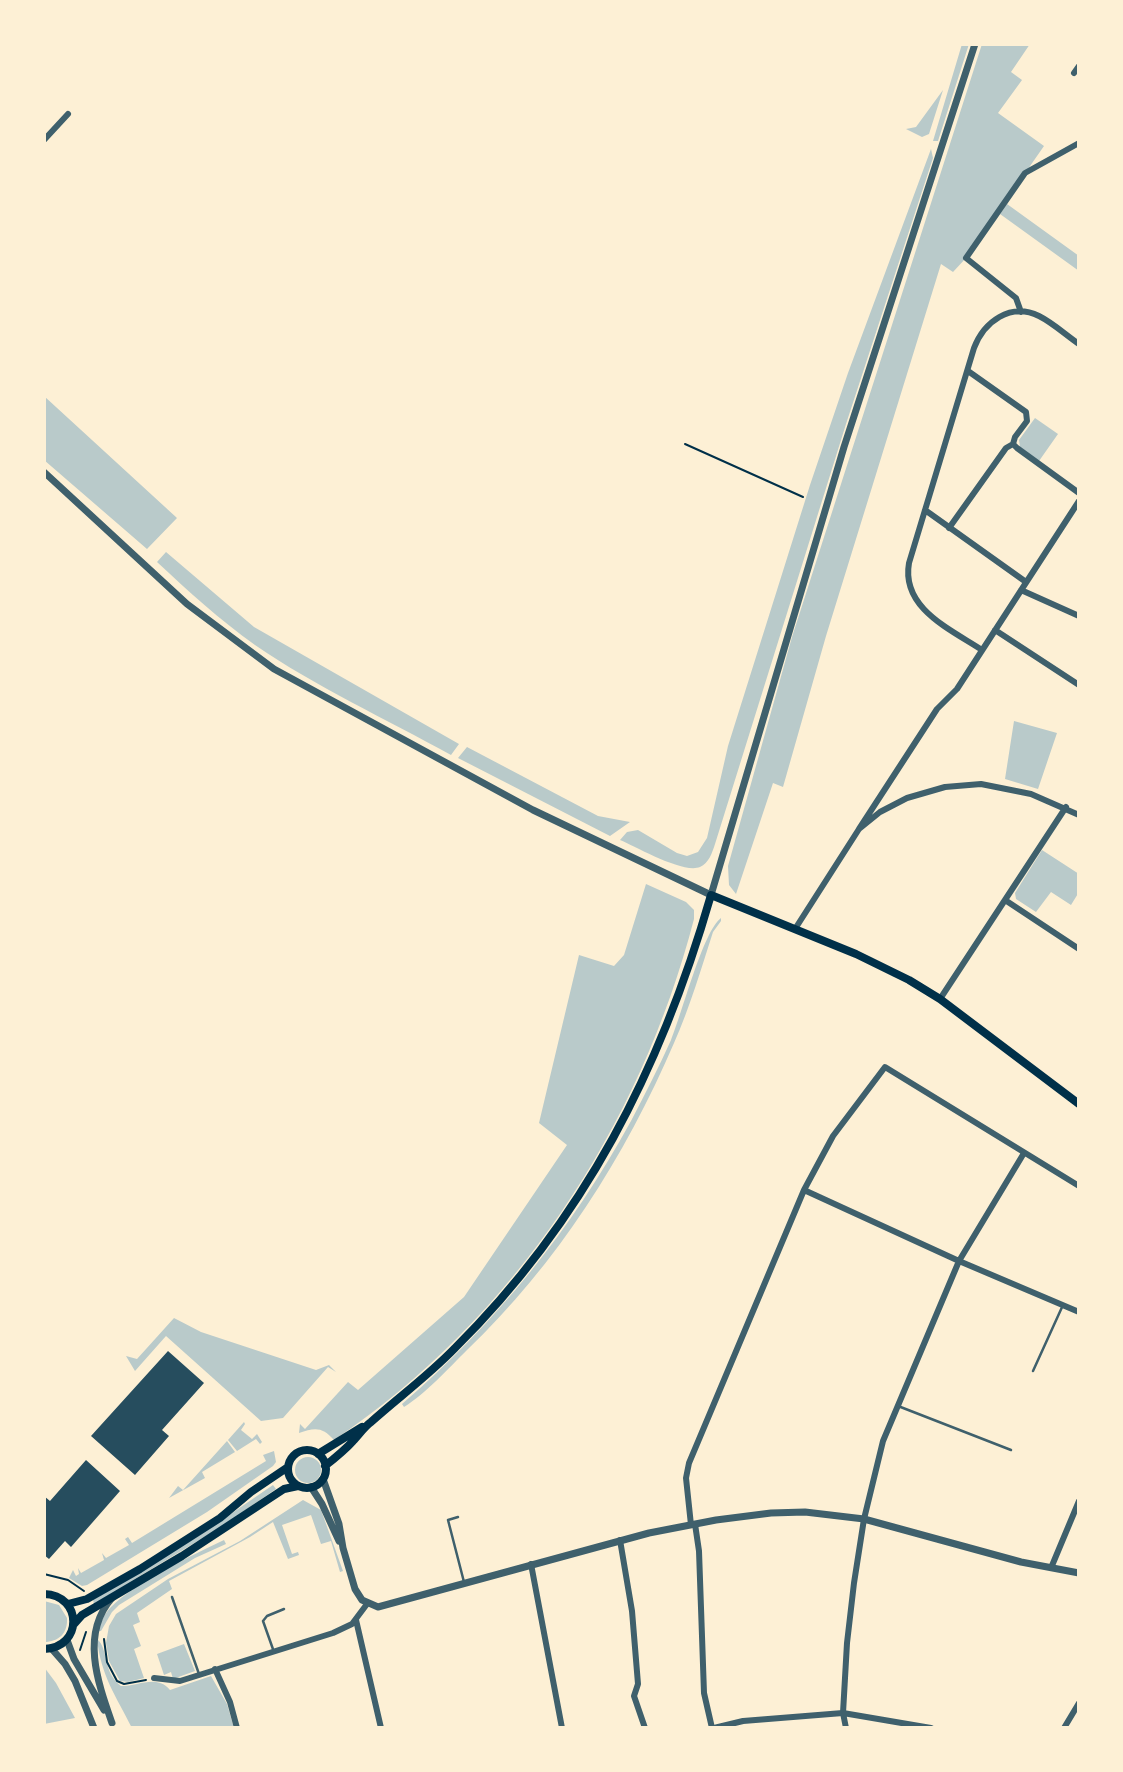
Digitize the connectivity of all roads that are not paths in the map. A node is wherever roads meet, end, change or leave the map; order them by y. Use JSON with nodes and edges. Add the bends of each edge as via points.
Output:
{"nodes":[{"id":1,"x":975,"y":44,"type":"edge"},
{"id":2,"x":1079,"y":66,"type":"edge"},
{"id":3,"x":1074,"y":73,"type":"dead end"},
{"id":4,"x":68,"y":114,"type":"dead end"},
{"id":5,"x":44,"y":140,"type":"edge"},
{"id":6,"x":1079,"y":143,"type":"edge"},
{"id":7,"x":1021,"y":312,"type":"junction"},
{"id":8,"x":1079,"y":344,"type":"edge"},
{"id":9,"x":968,"y":370,"type":"junction"},
{"id":10,"x":1013,"y":444,"type":"junction"},
{"id":11,"x":44,"y":472,"type":"edge"},
{"id":12,"x":1079,"y":494,"type":"edge"},
{"id":13,"x":1079,"y":501,"type":"edge"},
{"id":14,"x":925,"y":510,"type":"junction"},
{"id":15,"x":949,"y":528,"type":"junction"},
{"id":16,"x":1026,"y":582,"type":"junction"},
{"id":17,"x":1021,"y":590,"type":"junction"},
{"id":18,"x":1079,"y":616,"type":"edge"},
{"id":19,"x":995,"y":630,"type":"junction"},
{"id":20,"x":982,"y":650,"type":"junction"},
{"id":21,"x":1079,"y":685,"type":"edge"},
{"id":22,"x":1066,"y":807,"type":"junction"},
{"id":23,"x":1079,"y":815,"type":"edge"},
{"id":24,"x":859,"y":830,"type":"junction"},
{"id":25,"x":711,"y":895,"type":"junction"},
{"id":26,"x":1005,"y":900,"type":"junction"},
{"id":27,"x":795,"y":929,"type":"junction"},
{"id":28,"x":1079,"y":949,"type":"edge"},
{"id":29,"x":940,"y":999,"type":"junction"},
{"id":30,"x":1079,"y":1104,"type":"edge"},
{"id":31,"x":1024,"y":1153,"type":"junction"},
{"id":32,"x":1079,"y":1186,"type":"edge"},
{"id":33,"x":804,"y":1190,"type":"junction"},
{"id":34,"x":959,"y":1261,"type":"junction"},
{"id":35,"x":1063,"y":1305,"type":"junction"},
{"id":36,"x":1079,"y":1312,"type":"edge"},
{"id":37,"x":1033,"y":1371,"type":"dead end"},
{"id":38,"x":898,"y":1406,"type":"junction"},
{"id":39,"x":368,"y":1424,"type":"junction"},
{"id":40,"x":1011,"y":1450,"type":"dead end"},
{"id":41,"x":318,"y":1454,"type":"junction"},
{"id":42,"x":325,"y":1466,"type":"junction"},
{"id":43,"x":288,"y":1467,"type":"junction"},
{"id":44,"x":323,"y":1479,"type":"junction"},
{"id":45,"x":298,"y":1486,"type":"junction"},
{"id":46,"x":312,"y":1488,"type":"junction"},
{"id":47,"x":1079,"y":1501,"type":"edge"},
{"id":48,"x":458,"y":1517,"type":"dead end"},
{"id":49,"x":864,"y":1519,"type":"junction"},
{"id":50,"x":448,"y":1520,"type":"junction"},
{"id":51,"x":442,"y":1521,"type":"dead end"},
{"id":52,"x":693,"y":1524,"type":"junction"},
{"id":53,"x":620,"y":1540,"type":"junction"},
{"id":54,"x":343,"y":1548,"type":"junction"},
{"id":55,"x":531,"y":1564,"type":"junction"},
{"id":56,"x":1051,"y":1568,"type":"junction"},
{"id":57,"x":1079,"y":1573,"type":"edge"},
{"id":58,"x":464,"y":1583,"type":"junction"},
{"id":59,"x":44,"y":1594,"type":"edge"},
{"id":60,"x":172,"y":1597,"type":"dead end"},
{"id":61,"x":112,"y":1598,"type":"junction"},
{"id":62,"x":68,"y":1604,"type":"junction"},
{"id":63,"x":367,"y":1604,"type":"junction"},
{"id":64,"x":284,"y":1609,"type":"dead end"},
{"id":65,"x":356,"y":1620,"type":"junction"},
{"id":66,"x":74,"y":1624,"type":"junction"},
{"id":67,"x":66,"y":1640,"type":"junction"},
{"id":68,"x":47,"y":1648,"type":"edge"},
{"id":69,"x":274,"y":1652,"type":"junction"},
{"id":70,"x":215,"y":1670,"type":"junction"},
{"id":71,"x":200,"y":1674,"type":"junction"},
{"id":72,"x":154,"y":1678,"type":"road end"},
{"id":73,"x":1079,"y":1703,"type":"edge"},
{"id":74,"x":843,"y":1713,"type":"junction"},
{"id":75,"x":113,"y":1726,"type":"edge"},
{"id":76,"x":94,"y":1728,"type":"edge"},
{"id":77,"x":237,"y":1728,"type":"edge"},
{"id":78,"x":381,"y":1728,"type":"edge"},
{"id":79,"x":562,"y":1728,"type":"edge"},
{"id":80,"x":645,"y":1728,"type":"edge"},
{"id":81,"x":713,"y":1728,"type":"edge"},
{"id":82,"x":846,"y":1728,"type":"edge"},
{"id":83,"x":931,"y":1728,"type":"edge"},
{"id":84,"x":1064,"y":1728,"type":"edge"}],
"edges":[{"from":1,"to":25,"type":"street","via":[[844,447]]},
{"from":2,"to":3,"type":"street"},
{"from":4,"to":5,"type":"street"},
{"from":6,"to":7,"type":"street","via":[[1026,173],[966,258],[1016,298]]},
{"from":7,"to":8,"type":"street","via":[[1038,316]]},
{"from":7,"to":9,"type":"street","via":[[1001,316],[984,328]]},
{"from":9,"to":10,"type":"street","via":[[1026,412],[1027,421]]},
{"from":9,"to":14,"type":"street"},
{"from":10,"to":12,"type":"street"},
{"from":10,"to":15,"type":"street"},
{"from":11,"to":25,"type":"street","via":[[187,604],[274,669],[533,810]]},
{"from":13,"to":16,"type":"street"},
{"from":14,"to":15,"type":"street"},
{"from":14,"to":20,"type":"street","via":[[907,571],[911,594],[923,609]]},
{"from":15,"to":16,"type":"street"},
{"from":16,"to":17,"type":"street"},
{"from":17,"to":18,"type":"street"},
{"from":17,"to":19,"type":"street"},
{"from":19,"to":20,"type":"street"},
{"from":19,"to":21,"type":"street"},
{"from":20,"to":24,"type":"street","via":[[957,689],[937,709]]},
{"from":22,"to":23,"type":"street"},
{"from":22,"to":24,"type":"street","via":[[1000,786],[964,785],[906,798]]},
{"from":22,"to":26,"type":"street"},
{"from":24,"to":27,"type":"street"},
{"from":25,"to":27,"type":"main road"},
{"from":25,"to":39,"type":"main road","via":[[656,1053],[625,1119],[578,1199],[526,1270],[466,1337]]},
{"from":26,"to":28,"type":"street"},
{"from":26,"to":29,"type":"street"},
{"from":27,"to":29,"type":"main road","via":[[878,964]]},
{"from":29,"to":30,"type":"main road"},
{"from":31,"to":32,"type":"street"},
{"from":31,"to":33,"type":"street","via":[[884,1068],[832,1136]]},
{"from":31,"to":34,"type":"street"},
{"from":33,"to":34,"type":"street"},
{"from":33,"to":52,"type":"street","via":[[689,1463],[686,1478]]},
{"from":34,"to":35,"type":"street"},
{"from":34,"to":38,"type":"street"},
{"from":35,"to":36,"type":"street"},
{"from":35,"to":37,"type":"lane"},
{"from":38,"to":40,"type":"lane"},
{"from":38,"to":49,"type":"street","via":[[883,1441]]},
{"from":39,"to":41,"type":"main road"},
{"from":39,"to":42,"type":"main road"},
{"from":41,"to":42,"type":"main road"},
{"from":41,"to":43,"type":"main road","via":[[296,1454]]},
{"from":42,"to":44,"type":"main road"},
{"from":43,"to":45,"type":"main road"},
{"from":43,"to":62,"type":"main road","via":[[208,1526],[87,1599]]},
{"from":44,"to":46,"type":"main road"},
{"from":44,"to":54,"type":"street"},
{"from":45,"to":46,"type":"main road"},
{"from":45,"to":61,"type":"main road","via":[[284,1489]]},
{"from":46,"to":54,"type":"street"},
{"from":47,"to":56,"type":"street"},
{"from":48,"to":50,"type":"lane"},
{"from":49,"to":52,"type":"street","via":[[805,1512]]},
{"from":49,"to":56,"type":"street"},
{"from":49,"to":74,"type":"street","via":[[847,1643]]},
{"from":50,"to":51,"type":"lane"},
{"from":50,"to":58,"type":"lane"},
{"from":52,"to":53,"type":"street"},
{"from":52,"to":81,"type":"street","via":[[699,1551],[704,1692]]},
{"from":53,"to":55,"type":"street"},
{"from":53,"to":80,"type":"street","via":[[630,1590],[638,1685],[634,1696]]},
{"from":54,"to":63,"type":"street","via":[[358,1596]]},
{"from":55,"to":58,"type":"street"},
{"from":55,"to":79,"type":"street"},
{"from":56,"to":57,"type":"street"},
{"from":58,"to":63,"type":"street","via":[[378,1607]]},
{"from":59,"to":62,"type":"main road"},
{"from":60,"to":71,"type":"lane"},
{"from":61,"to":66,"type":"main road"},
{"from":61,"to":75,"type":"street","via":[[98,1618],[94,1637],[100,1688]]},
{"from":62,"to":66,"type":"main road"},
{"from":63,"to":65,"type":"street"},
{"from":64,"to":69,"type":"lane","via":[[263,1621]]},
{"from":65,"to":69,"type":"street"},
{"from":65,"to":78,"type":"street"},
{"from":66,"to":67,"type":"main road"},
{"from":67,"to":68,"type":"main road"},
{"from":67,"to":75,"type":"street"},
{"from":68,"to":76,"type":"street","via":[[75,1681]]},
{"from":69,"to":70,"type":"street"},
{"from":70,"to":71,"type":"street"},
{"from":70,"to":77,"type":"street"},
{"from":71,"to":72,"type":"street","via":[[180,1681]]},
{"from":73,"to":84,"type":"street"},
{"from":74,"to":81,"type":"street","via":[[743,1721]]},
{"from":74,"to":82,"type":"street"},
{"from":74,"to":83,"type":"street"}]}
